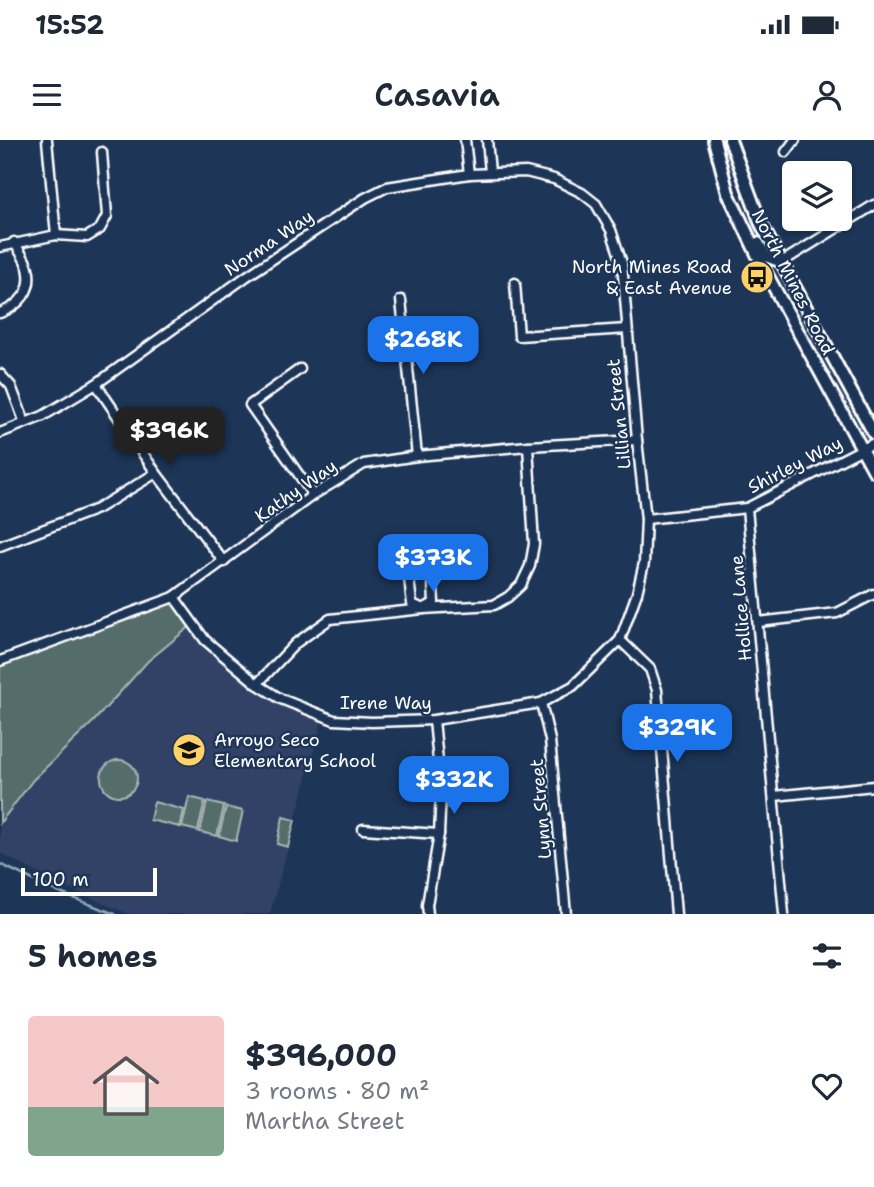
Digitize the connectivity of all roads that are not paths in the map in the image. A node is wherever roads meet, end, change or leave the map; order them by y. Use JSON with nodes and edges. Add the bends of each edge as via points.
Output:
{"nodes":[{"id":1,"x":47,"y":140,"type":"edge"},
{"id":2,"x":466,"y":140,"type":"edge"},
{"id":3,"x":487,"y":140,"type":"edge"},
{"id":4,"x":714,"y":140,"type":"edge"},
{"id":5,"x":730,"y":140,"type":"edge"},
{"id":6,"x":795,"y":140,"type":"edge"},
{"id":7,"x":102,"y":152,"type":"dead end"},
{"id":8,"x":786,"y":152,"type":"dead end"},
{"id":9,"x":490,"y":172,"type":"junction"},
{"id":10,"x":469,"y":174,"type":"junction"},
{"id":11,"x":727,"y":188,"type":"junction"},
{"id":12,"x":582,"y":192,"type":"joint"},
{"id":13,"x":874,"y":205,"type":"edge"},
{"id":14,"x":56,"y":235,"type":"junction"},
{"id":15,"x":14,"y":242,"type":"junction"},
{"id":16,"x":0,"y":247,"type":"edge"},
{"id":17,"x":782,"y":262,"type":"junction"},
{"id":18,"x":515,"y":283,"type":"dead end"},
{"id":19,"x":401,"y":300,"type":"dead end"},
{"id":20,"x":0,"y":313,"type":"edge"},
{"id":21,"x":627,"y":329,"type":"junction"},
{"id":22,"x":300,"y":369,"type":"dead end"},
{"id":23,"x":0,"y":374,"type":"edge"},
{"id":24,"x":96,"y":384,"type":"junction"},
{"id":25,"x":25,"y":423,"type":"junction"},
{"id":26,"x":0,"y":433,"type":"edge"},
{"id":27,"x":874,"y":435,"type":"edge"},
{"id":28,"x":637,"y":440,"type":"junction"},
{"id":29,"x":874,"y":443,"type":"edge"},
{"id":30,"x":528,"y":446,"type":"junction"},
{"id":31,"x":861,"y":449,"type":"junction"},
{"id":32,"x":417,"y":456,"type":"junction"},
{"id":33,"x":874,"y":471,"type":"edge"},
{"id":34,"x":156,"y":473,"type":"junction"},
{"id":35,"x":313,"y":495,"type":"junction"},
{"id":36,"x":747,"y":508,"type":"junction"},
{"id":37,"x":646,"y":519,"type":"junction"},
{"id":38,"x":0,"y":546,"type":"edge"},
{"id":39,"x":225,"y":562,"type":"junction"},
{"id":40,"x":874,"y":594,"type":"edge"},
{"id":41,"x":174,"y":597,"type":"junction"},
{"id":42,"x":423,"y":609,"type":"junction"},
{"id":43,"x":758,"y":622,"type":"junction"},
{"id":44,"x":620,"y":640,"type":"junction"},
{"id":45,"x":0,"y":661,"type":"edge"},
{"id":46,"x":257,"y":684,"type":"junction"},
{"id":47,"x":541,"y":703,"type":"junction"},
{"id":48,"x":435,"y":720,"type":"junction"},
{"id":49,"x":874,"y":786,"type":"edge"},
{"id":50,"x":774,"y":796,"type":"junction"},
{"id":51,"x":363,"y":828,"type":"dead end"},
{"id":52,"x":439,"y":834,"type":"junction"},
{"id":53,"x":428,"y":914,"type":"edge"},
{"id":54,"x":566,"y":914,"type":"edge"},
{"id":55,"x":676,"y":914,"type":"edge"},
{"id":56,"x":784,"y":914,"type":"edge"}],
"edges":[{"from":1,"to":14,"type":"street"},
{"from":2,"to":10,"type":"street"},
{"from":3,"to":9,"type":"street"},
{"from":4,"to":11,"type":"main road","name":"North Mines Road"},
{"from":5,"to":17,"type":"main road","name":"North Mines Road","via":[[761,224]]},
{"from":6,"to":8,"type":"street"},
{"from":7,"to":14,"type":"street","via":[[107,216],[100,229],[87,237]]},
{"from":9,"to":10,"type":"street","name":"Norma Way"},
{"from":9,"to":12,"type":"street","name":"Norma Way","via":[[554,178]]},
{"from":10,"to":24,"type":"street","name":"Norma Way","via":[[387,187],[365,198]]},
{"from":11,"to":17,"type":"main road","via":[[739,198],[766,256]]},
{"from":11,"to":31,"type":"main road","name":"North Mines Road","via":[[765,271]]},
{"from":12,"to":21,"type":"street","name":"Lillian Street","via":[[601,212],[622,263]]},
{"from":13,"to":17,"type":"street"},
{"from":14,"to":15,"type":"street"},
{"from":15,"to":16,"type":"street"},
{"from":15,"to":20,"type":"street","via":[[28,268],[29,283],[26,295],[12,309]]},
{"from":17,"to":27,"type":"main road","name":"North Mines Road"},
{"from":18,"to":21,"type":"street","via":[[519,336]]},
{"from":19,"to":32,"type":"street"},
{"from":21,"to":28,"type":"street","name":"Lillian Street"},
{"from":22,"to":35,"type":"street","via":[[250,405]]},
{"from":23,"to":25,"type":"street","via":[[12,386]]},
{"from":24,"to":25,"type":"street","name":"Norma Way"},
{"from":24,"to":34,"type":"street"},
{"from":25,"to":26,"type":"street","name":"Norma Way"},
{"from":28,"to":30,"type":"street","name":"Kathy Way"},
{"from":28,"to":37,"type":"street","name":"Lillian Street"},
{"from":29,"to":31,"type":"street","name":"Shirley Way"},
{"from":30,"to":32,"type":"street","name":"Kathy Way"},
{"from":30,"to":42,"type":"street","via":[[534,544],[521,585],[495,605]]},
{"from":31,"to":33,"type":"main road","name":"North Mines Road"},
{"from":31,"to":36,"type":"street","name":"Shirley Way"},
{"from":32,"to":35,"type":"street","name":"Kathy Way","via":[[364,464]]},
{"from":34,"to":38,"type":"street","via":[[97,509]]},
{"from":34,"to":39,"type":"street"},
{"from":35,"to":39,"type":"street","name":"Kathy Way"},
{"from":36,"to":37,"type":"street","name":"Shirley Way"},
{"from":36,"to":43,"type":"street","name":"Hollice Lane"},
{"from":37,"to":44,"type":"street","name":"Lillian Street","via":[[644,563]]},
{"from":39,"to":41,"type":"street","name":"Kathy Way"},
{"from":40,"to":43,"type":"street","via":[[836,613]]},
{"from":41,"to":45,"type":"street","name":"Kathy Way"},
{"from":41,"to":46,"type":"street","name":"Irene Way","via":[[205,640]]},
{"from":42,"to":42,"type":"street","via":[[412,604],[408,569],[417,559],[432,565],[434,603]]},
{"from":42,"to":46,"type":"street","via":[[330,619],[296,643]]},
{"from":43,"to":50,"type":"street","name":"Hollice Lane"},
{"from":44,"to":47,"type":"street","name":"Irene Way","via":[[573,686]]},
{"from":44,"to":55,"type":"street","via":[[650,669],[657,690]]},
{"from":46,"to":48,"type":"street","name":"Irene Way","via":[[334,720]]},
{"from":47,"to":48,"type":"street","name":"Irene Way"},
{"from":47,"to":54,"type":"street","name":"Lynn Street","via":[[550,740]]},
{"from":48,"to":52,"type":"street"},
{"from":49,"to":50,"type":"street"},
{"from":50,"to":56,"type":"street","name":"Hollice Lane"},
{"from":51,"to":52,"type":"street"},
{"from":52,"to":53,"type":"street"}]}
